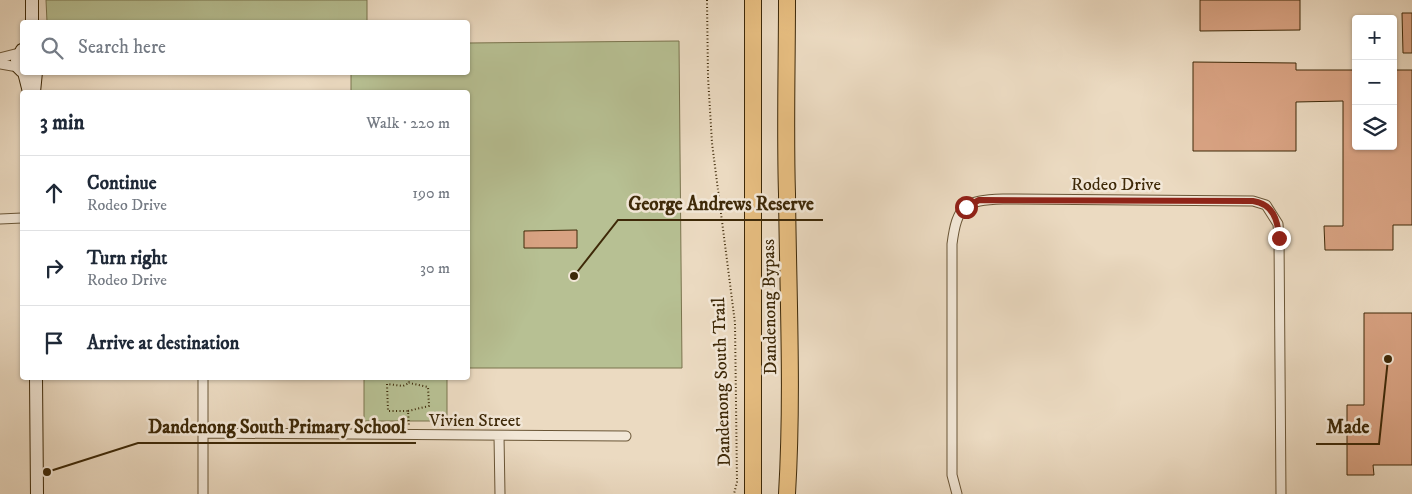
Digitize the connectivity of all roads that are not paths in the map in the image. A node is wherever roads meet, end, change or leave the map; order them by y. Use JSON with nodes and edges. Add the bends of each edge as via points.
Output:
{"nodes":[{"id":1,"x":754,"y":0,"type":"edge"},
{"id":2,"x":787,"y":0,"type":"edge"},
{"id":3,"x":20,"y":51,"type":"edge"},
{"id":4,"x":20,"y":53,"type":"edge"},
{"id":5,"x":0,"y":58,"type":"edge"},
{"id":6,"x":0,"y":64,"type":"edge"},
{"id":7,"x":20,"y":66,"type":"edge"},
{"id":8,"x":20,"y":70,"type":"edge"},
{"id":9,"x":24,"y":75,"type":"edge"},
{"id":10,"x":36,"y":75,"type":"edge"},
{"id":11,"x":28,"y":90,"type":"edge"},
{"id":12,"x":34,"y":90,"type":"edge"},
{"id":13,"x":0,"y":218,"type":"edge"},
{"id":14,"x":20,"y":218,"type":"edge"},
{"id":15,"x":36,"y":380,"type":"edge"},
{"id":16,"x":203,"y":380,"type":"edge"},
{"id":17,"x":203,"y":433,"type":"junction"},
{"id":18,"x":499,"y":436,"type":"junction"},
{"id":19,"x":626,"y":436,"type":"dead end"},
{"id":20,"x":37,"y":494,"type":"edge"},
{"id":21,"x":204,"y":494,"type":"edge"},
{"id":22,"x":500,"y":494,"type":"edge"},
{"id":23,"x":753,"y":494,"type":"edge"},
{"id":24,"x":787,"y":494,"type":"edge"},
{"id":25,"x":957,"y":494,"type":"edge"},
{"id":26,"x":1281,"y":494,"type":"edge"}],
"edges":[{"from":1,"to":23,"type":"highway","name":"Dandenong Bypass"},
{"from":2,"to":24,"type":"highway","name":"Dandenong Bypass","via":[[786,192],[790,323]]},
{"from":3,"to":5,"type":"street"},
{"from":4,"to":7,"type":"street","via":[[16,60]]},
{"from":6,"to":8,"type":"street"},
{"from":9,"to":11,"type":"street"},
{"from":10,"to":12,"type":"street"},
{"from":13,"to":14,"type":"street"},
{"from":15,"to":20,"type":"street"},
{"from":16,"to":17,"type":"street"},
{"from":17,"to":18,"type":"street","name":"Vivien Street"},
{"from":17,"to":21,"type":"street"},
{"from":18,"to":19,"type":"street","name":"Vivien Street"},
{"from":18,"to":22,"type":"street"},
{"from":25,"to":26,"type":"street","name":"Rodeo Drive","via":[[952,475],[952,244],[956,219],[966,207],[979,200],[1003,199],[1253,201],[1266,205],[1278,224],[1279,238]]}]}
